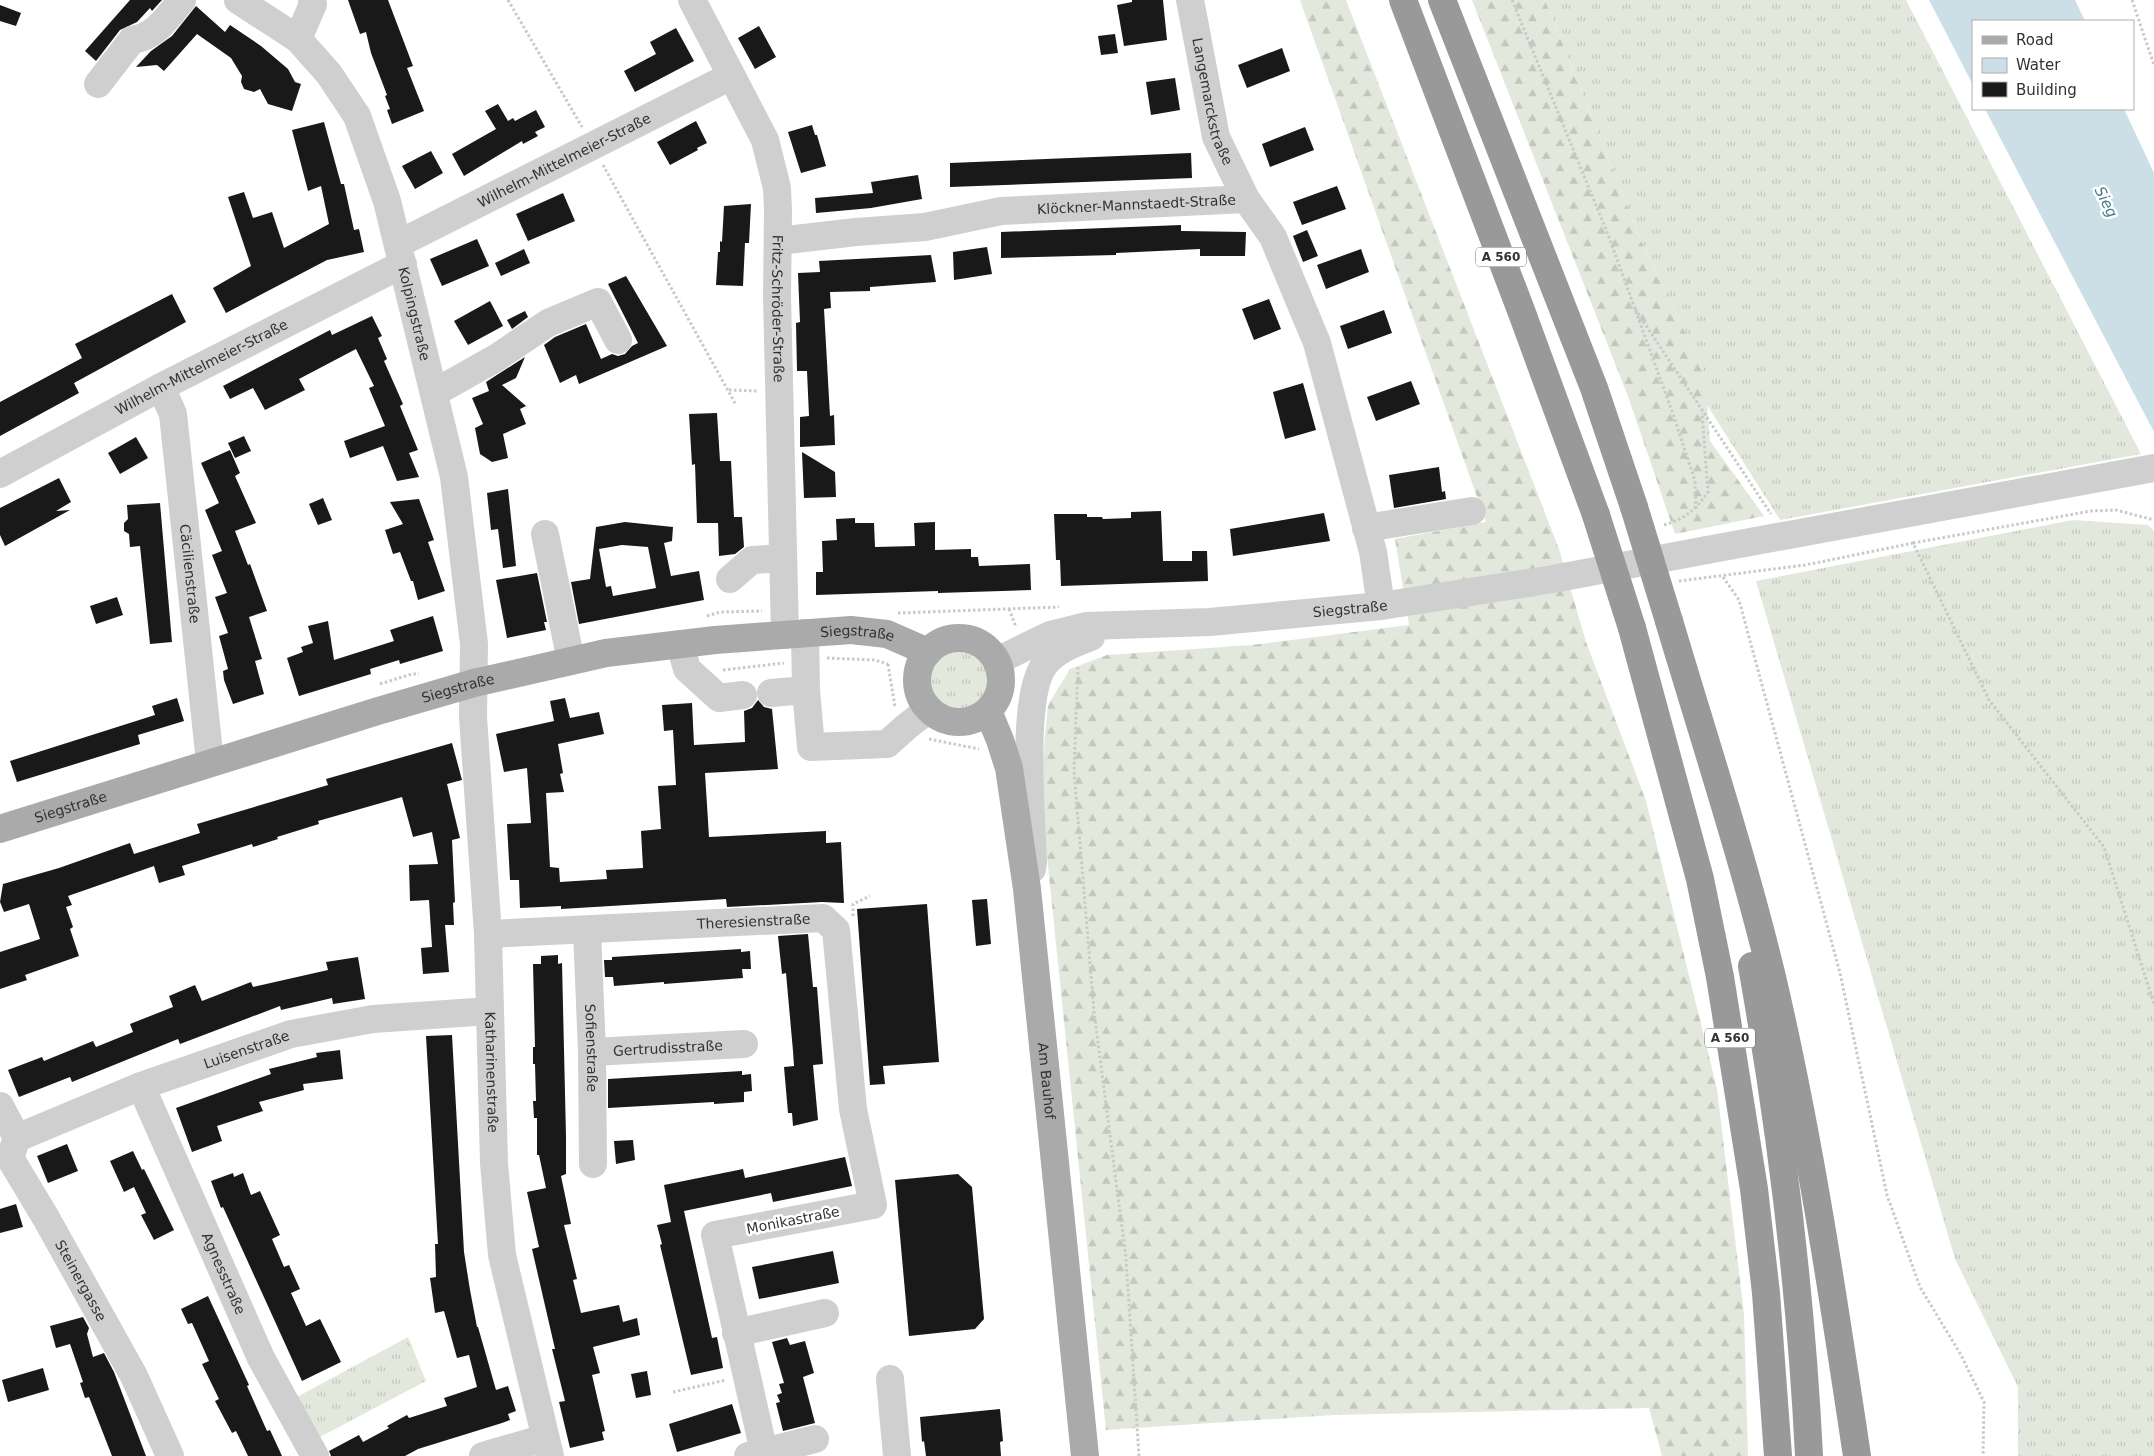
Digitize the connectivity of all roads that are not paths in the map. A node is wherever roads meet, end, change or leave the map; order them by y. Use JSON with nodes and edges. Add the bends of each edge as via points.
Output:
{"nodes":[{"id":1,"x":182,"y":0,"type":"edge"},
{"id":2,"x":238,"y":0,"type":"edge"},
{"id":3,"x":312,"y":0,"type":"edge"},
{"id":4,"x":692,"y":0,"type":"edge"},
{"id":5,"x":1190,"y":0,"type":"edge"},
{"id":6,"x":1403,"y":0,"type":"edge"},
{"id":7,"x":1442,"y":0,"type":"edge"},
{"id":8,"x":298,"y":40,"type":"junction"},
{"id":9,"x":731,"y":76,"type":"junction"},
{"id":10,"x":98,"y":84,"type":"dead end"},
{"id":11,"x":1246,"y":199,"type":"junction"},
{"id":12,"x":778,"y":241,"type":"junction"},
{"id":13,"x":400,"y":254,"type":"junction"},
{"id":14,"x":618,"y":340,"type":"dead end"},
{"id":15,"x":161,"y":386,"type":"junction"},
{"id":16,"x":434,"y":393,"type":"junction"},
{"id":17,"x":2154,"y":468,"type":"edge"},
{"id":18,"x":0,"y":474,"type":"edge"},
{"id":19,"x":1472,"y":510,"type":"dead end"},
{"id":20,"x":1366,"y":528,"type":"junction"},
{"id":21,"x":545,"y":534,"type":"dead end"},
{"id":22,"x":783,"y":558,"type":"junction"},
{"id":23,"x":730,"y":579,"type":"dead end"},
{"id":24,"x":1381,"y":606,"type":"junction"},
{"id":25,"x":1126,"y":625,"type":"junction"},
{"id":26,"x":795,"y":634,"type":"junction"},
{"id":27,"x":928,"y":652,"type":"junction"},
{"id":28,"x":684,"y":657,"type":"junction"},
{"id":29,"x":571,"y":661,"type":"junction"},
{"id":30,"x":997,"y":661,"type":"junction"},
{"id":31,"x":474,"y":683,"type":"junction"},
{"id":32,"x":806,"y":690,"type":"junction"},
{"id":33,"x":771,"y":693,"type":"dead end"},
{"id":34,"x":743,"y":695,"type":"dead end"},
{"id":35,"x":929,"y":709,"type":"junction"},
{"id":36,"x":988,"y":711,"type":"junction"},
{"id":37,"x":1708,"y":752,"type":"junction"},
{"id":38,"x":210,"y":762,"type":"junction"},
{"id":39,"x":0,"y":829,"type":"edge"},
{"id":40,"x":1027,"y":889,"type":"junction"},
{"id":41,"x":587,"y":930,"type":"junction"},
{"id":42,"x":488,"y":934,"type":"junction"},
{"id":43,"x":490,"y":1011,"type":"junction"},
{"id":44,"x":744,"y":1044,"type":"dead end"},
{"id":45,"x":592,"y":1052,"type":"junction"},
{"id":46,"x":142,"y":1086,"type":"junction"},
{"id":47,"x":0,"y":1106,"type":"edge"},
{"id":48,"x":853,"y":1110,"type":"joint"},
{"id":49,"x":17,"y":1138,"type":"junction"},
{"id":50,"x":593,"y":1164,"type":"dead end"},
{"id":51,"x":825,"y":1313,"type":"dead end"},
{"id":52,"x":736,"y":1332,"type":"junction"},
{"id":53,"x":890,"y":1379,"type":"dead end"},
{"id":54,"x":815,"y":1439,"type":"dead end"},
{"id":55,"x":547,"y":1447,"type":"edge"},
{"id":56,"x":756,"y":1454,"type":"edge"},
{"id":57,"x":170,"y":1456,"type":"edge"},
{"id":58,"x":316,"y":1456,"type":"edge"},
{"id":59,"x":483,"y":1456,"type":"edge"},
{"id":60,"x":897,"y":1456,"type":"edge"},
{"id":61,"x":1085,"y":1456,"type":"edge"},
{"id":62,"x":1778,"y":1456,"type":"edge"},
{"id":63,"x":1809,"y":1456,"type":"edge"},
{"id":64,"x":1857,"y":1456,"type":"edge"}],
"edges":[{"from":1,"to":10,"type":"street","via":[[157,30],[132,40]]},
{"from":2,"to":8,"type":"street","name":"Kolpingstraße"},
{"from":3,"to":8,"type":"street"},
{"from":4,"to":9,"type":"street","name":"Fritz-Schröder-Straße"},
{"from":5,"to":11,"type":"street","name":"Langemarckstraße","via":[[1216,136]]},
{"from":6,"to":62,"type":"highway","number":"A 560","bridge":true,"via":[[1596,515],[1632,628],[1700,879],[1720,977],[1755,1198],[1766,1292]]},
{"from":7,"to":37,"type":"highway","number":"A 560","bridge":true,"via":[[1591,379],[1634,507]]},
{"from":8,"to":13,"type":"street","name":"Kolpingstraße","via":[[329,74],[357,116],[387,200]]},
{"from":9,"to":12,"type":"street","name":"Fritz-Schröder-Straße","via":[[765,140],[777,188]]},
{"from":9,"to":13,"type":"street","name":"Wilhelm-Mittelmeier-Straße","via":[[592,146]]},
{"from":11,"to":12,"type":"street","name":"Klöckner-Mannstaedt-Straße","via":[[1001,211],[925,227]]},
{"from":11,"to":20,"type":"street","name":"Klöckner-Mannstaedt-Straße","via":[[1273,237],[1317,343]]},
{"from":12,"to":22,"type":"street","name":"Fritz-Schröder-Straße","via":[[776,274]]},
{"from":13,"to":15,"type":"street","name":"Wilhelm-Mittelmeier-Straße"},
{"from":13,"to":16,"type":"street","name":"Kolpingstraße"},
{"from":14,"to":16,"type":"street","via":[[598,302],[548,323],[496,358]]},
{"from":15,"to":18,"type":"street","name":"Wilhelm-Mittelmeier-Straße"},
{"from":15,"to":38,"type":"street","name":"Cäcilienstraße","via":[[173,414]]},
{"from":16,"to":31,"type":"street","name":"Kolpingstraße","via":[[460,512],[474,644]]},
{"from":17,"to":24,"type":"street","name":"Siegstraße","bridge":true,"via":[[1554,579]]},
{"from":19,"to":20,"type":"street"},
{"from":20,"to":24,"type":"street","name":"Klöckner-Mannstaedt-Straße"},
{"from":21,"to":29,"type":"street"},
{"from":22,"to":23,"type":"street","via":[[752,560]]},
{"from":22,"to":26,"type":"street","name":"Fritz-Schröder-Straße"},
{"from":24,"to":25,"type":"street","name":"Siegstraße","via":[[1210,622]]},
{"from":25,"to":30,"type":"street","name":"Siegstraße","via":[[1086,626],[1050,635]]},
{"from":25,"to":40,"type":"street","via":[[1059,651],[1045,664],[1037,678],[1030,744],[1033,862]]},
{"from":26,"to":27,"type":"main road","name":"Siegstraße","via":[[851,630],[887,634]]},
{"from":26,"to":28,"type":"main road","name":"Siegstraße"},
{"from":26,"to":32,"type":"street","name":"Fritz-Schröder-Straße","via":[[805,661]]},
{"from":27,"to":30,"type":"main road","via":[[951,638],[965,638],[978,642]]},
{"from":27,"to":35,"type":"main road","via":[[921,662],[918,680],[922,699]]},
{"from":28,"to":29,"type":"main road","name":"Siegstraße","via":[[606,653]]},
{"from":28,"to":34,"type":"street","via":[[719,698]]},
{"from":29,"to":31,"type":"main road","name":"Siegstraße"},
{"from":30,"to":36,"type":"main road","via":[[1001,687]]},
{"from":31,"to":38,"type":"main road","name":"Siegstraße"},
{"from":31,"to":42,"type":"street","name":"Katharinenstraße","via":[[473,717]]},
{"from":32,"to":33,"type":"street"},
{"from":32,"to":35,"type":"street","name":"Fritz-Schröder-Straße","via":[[811,747],[887,744]]},
{"from":35,"to":36,"type":"main road","via":[[945,719],[964,722]]},
{"from":36,"to":40,"type":"main road","name":"Am Bauhof","via":[[1009,768]]},
{"from":37,"to":63,"type":"highway","number":"A 560","via":[[1751,959],[1786,1182],[1798,1291]]},
{"from":37,"to":64,"type":"highway","via":[[1751,892],[1795,1084],[1830,1277]]},
{"from":38,"to":39,"type":"main road","name":"Siegstraße"},
{"from":40,"to":61,"type":"main road","name":"Am Bauhof"},
{"from":41,"to":42,"type":"street","name":"Theresienstraße"},
{"from":41,"to":45,"type":"street","name":"Sofienstraße"},
{"from":41,"to":48,"type":"street","name":"Theresienstraße","via":[[823,918],[836,930]]},
{"from":42,"to":43,"type":"street","name":"Katharinenstraße"},
{"from":43,"to":46,"type":"street","name":"Luisenstraße","via":[[374,1019],[291,1034]]},
{"from":43,"to":55,"type":"street","name":"Katharinenstraße","via":[[494,1163],[502,1255]]},
{"from":44,"to":45,"type":"street","name":"Gertrudisstraße"},
{"from":45,"to":50,"type":"street","name":"Sofienstraße"},
{"from":46,"to":49,"type":"street","name":"Luisenstraße"},
{"from":46,"to":58,"type":"street","name":"Agnesstraße","via":[[262,1358]]},
{"from":47,"to":49,"type":"street"},
{"from":48,"to":52,"type":"street","name":"Monikastraße","via":[[873,1205],[715,1236]]},
{"from":49,"to":57,"type":"street","name":"Steinergasse","via":[[10,1158],[134,1376]]},
{"from":51,"to":52,"type":"street"},
{"from":52,"to":56,"type":"street","name":"Monikastraße","via":[[746,1376]]},
{"from":53,"to":60,"type":"street"},
{"from":54,"to":56,"type":"street","name":"Monikastraße"},
{"from":55,"to":59,"type":"street"}]}
